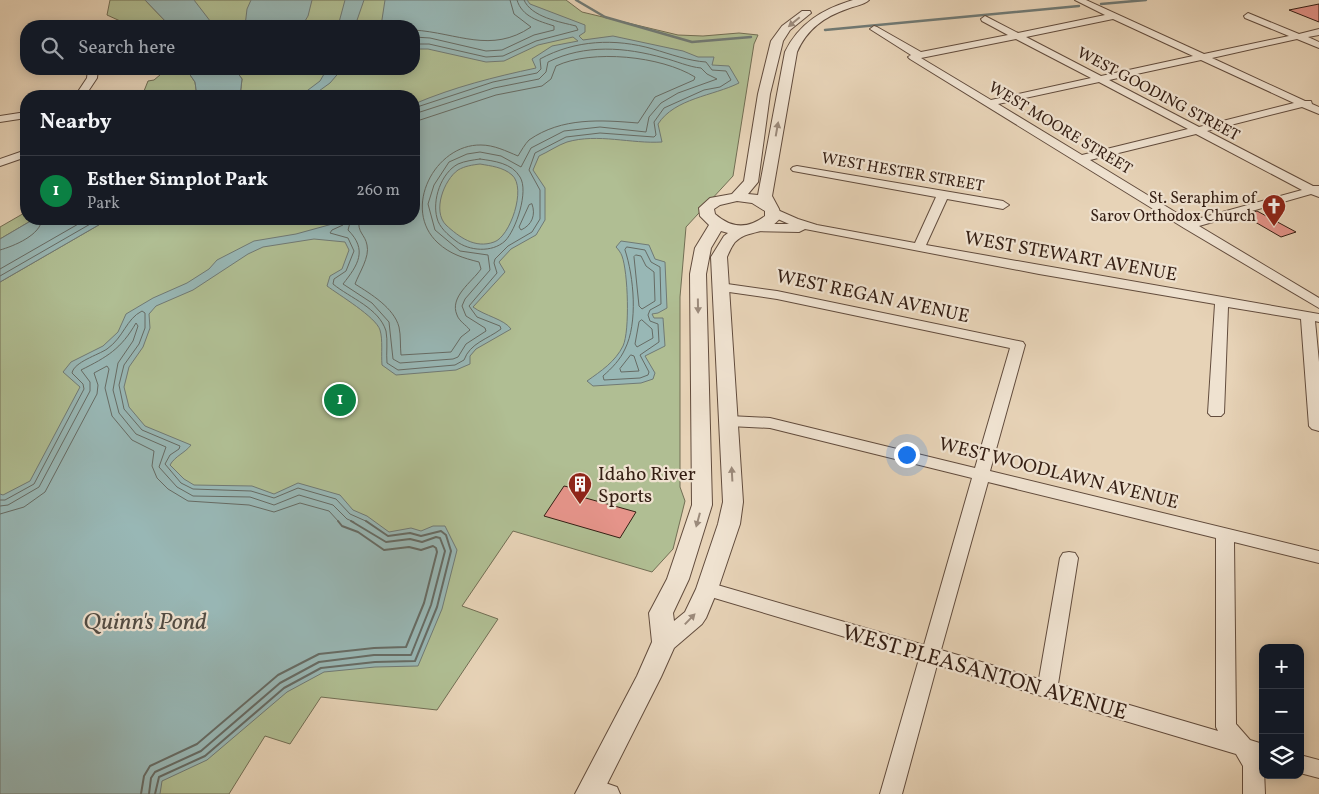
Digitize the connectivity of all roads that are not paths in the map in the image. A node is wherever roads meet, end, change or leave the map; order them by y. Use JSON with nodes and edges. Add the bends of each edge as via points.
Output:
{"nodes":[{"id":1,"x":837,"y":0,"type":"edge"},
{"id":2,"x":864,"y":0,"type":"edge"},
{"id":3,"x":1080,"y":0,"type":"edge"},
{"id":4,"x":1114,"y":16,"type":"junction"},
{"id":5,"x":1248,"y":16,"type":"dead end"},
{"id":6,"x":985,"y":19,"type":"dead end"},
{"id":7,"x":874,"y":29,"type":"dead end"},
{"id":8,"x":1319,"y":32,"type":"edge"},
{"id":9,"x":1018,"y":36,"type":"junction"},
{"id":10,"x":1298,"y":36,"type":"junction"},
{"id":11,"x":1319,"y":45,"type":"edge"},
{"id":12,"x":916,"y":56,"type":"junction"},
{"id":13,"x":1202,"y":57,"type":"junction"},
{"id":14,"x":92,"y":75,"type":"edge"},
{"id":15,"x":1101,"y":79,"type":"junction"},
{"id":16,"x":84,"y":90,"type":"edge"},
{"id":17,"x":1319,"y":100,"type":"edge"},
{"id":18,"x":990,"y":103,"type":"junction"},
{"id":19,"x":1303,"y":104,"type":"junction"},
{"id":20,"x":1319,"y":111,"type":"edge"},
{"id":21,"x":20,"y":116,"type":"edge"},
{"id":22,"x":0,"y":119,"type":"edge"},
{"id":23,"x":1198,"y":130,"type":"junction"},
{"id":24,"x":20,"y":155,"type":"edge"},
{"id":25,"x":1081,"y":159,"type":"junction"},
{"id":26,"x":0,"y":163,"type":"edge"},
{"id":27,"x":797,"y":169,"type":"dead end"},
{"id":28,"x":1317,"y":191,"type":"edge"},
{"id":29,"x":943,"y":195,"type":"junction"},
{"id":30,"x":737,"y":196,"type":"junction"},
{"id":31,"x":1004,"y":205,"type":"dead end"},
{"id":32,"x":771,"y":209,"type":"junction"},
{"id":33,"x":718,"y":225,"type":"junction"},
{"id":34,"x":1188,"y":225,"type":"junction"},
{"id":35,"x":816,"y":228,"type":"junction"},
{"id":36,"x":749,"y":229,"type":"junction"},
{"id":37,"x":919,"y":247,"type":"junction"},
{"id":38,"x":720,"y":287,"type":"junction"},
{"id":39,"x":1222,"y":300,"type":"junction"},
{"id":40,"x":1318,"y":303,"type":"edge"},
{"id":41,"x":1292,"y":312,"type":"junction"},
{"id":42,"x":1314,"y":317,"type":"edge"},
{"id":43,"x":1216,"y":412,"type":"dead end"},
{"id":44,"x":729,"y":421,"type":"junction"},
{"id":45,"x":1318,"y":426,"type":"edge"},
{"id":46,"x":982,"y":474,"type":"junction"},
{"id":47,"x":1225,"y":534,"type":"junction"},
{"id":48,"x":1319,"y":556,"type":"edge"},
{"id":49,"x":1069,"y":558,"type":"dead end"},
{"id":50,"x":707,"y":589,"type":"junction"},
{"id":51,"x":664,"y":642,"type":"junction"},
{"id":52,"x":930,"y":655,"type":"junction"},
{"id":53,"x":1047,"y":689,"type":"junction"},
{"id":54,"x":1242,"y":746,"type":"junction"},
{"id":55,"x":1259,"y":751,"type":"edge"},
{"id":56,"x":1304,"y":765,"type":"edge"},
{"id":57,"x":1319,"y":769,"type":"edge"},
{"id":58,"x":596,"y":792,"type":"edge"},
{"id":59,"x":891,"y":794,"type":"edge"},
{"id":60,"x":1254,"y":794,"type":"edge"}],
"edges":[{"from":1,"to":30,"type":"street","one_way":true,"via":[[798,18],[777,41],[764,94],[751,182]]},
{"from":32,"to":2,"type":"street","one_way":true,"via":[[765,196],[794,42],[816,20]]},
{"from":3,"to":4,"type":"street"},
{"from":4,"to":9,"type":"street"},
{"from":4,"to":13,"type":"street"},
{"from":5,"to":10,"type":"street"},
{"from":6,"to":9,"type":"street","name":"WEST GOODING STREET"},
{"from":7,"to":12,"type":"street","name":"WEST MOORE STREET"},
{"from":8,"to":10,"type":"street"},
{"from":9,"to":12,"type":"street"},
{"from":9,"to":15,"type":"street","name":"WEST GOODING STREET"},
{"from":10,"to":11,"type":"street"},
{"from":10,"to":13,"type":"street"},
{"from":12,"to":18,"type":"street","name":"WEST MOORE STREET"},
{"from":13,"to":15,"type":"street"},
{"from":13,"to":19,"type":"street"},
{"from":14,"to":16,"type":"street"},
{"from":15,"to":18,"type":"street"},
{"from":15,"to":23,"type":"street","name":"WEST GOODING STREET"},
{"from":17,"to":19,"type":"street"},
{"from":18,"to":25,"type":"street","name":"WEST MOORE STREET"},
{"from":19,"to":20,"type":"street"},
{"from":19,"to":23,"type":"street"},
{"from":21,"to":22,"type":"street"},
{"from":23,"to":25,"type":"street"},
{"from":23,"to":28,"type":"street","name":"WEST GOODING STREET"},
{"from":24,"to":26,"type":"street"},
{"from":25,"to":34,"type":"street","name":"WEST MOORE STREET"},
{"from":27,"to":29,"type":"street","name":"WEST HESTER STREET"},
{"from":28,"to":34,"type":"street"},
{"from":29,"to":31,"type":"street","name":"WEST HESTER STREET"},
{"from":29,"to":37,"type":"street"},
{"from":30,"to":32,"type":"street","via":[[756,199]]},
{"from":30,"to":33,"type":"street","via":[[719,199],[707,208],[708,218]]},
{"from":32,"to":35,"type":"street","name":"WEST STEWART AVENUE","via":[[794,222]]},
{"from":32,"to":36,"type":"street","via":[[770,222]]},
{"from":33,"to":36,"type":"street"},
{"from":33,"to":51,"type":"street","one_way":true,"via":[[708,234],[698,274],[702,505],[678,579],[661,613]]},
{"from":34,"to":40,"type":"street","name":"WEST MOORE STREET"},
{"from":35,"to":36,"type":"street","name":"WEST STEWART AVENUE"},
{"from":35,"to":37,"type":"street","name":"WEST STEWART AVENUE"},
{"from":36,"to":38,"type":"street","via":[[728,239],[719,257]]},
{"from":37,"to":39,"type":"street","name":"WEST STEWART AVENUE"},
{"from":38,"to":44,"type":"street"},
{"from":38,"to":46,"type":"street","name":"WEST REGAN AVENUE","via":[[777,294],[1018,345]]},
{"from":39,"to":41,"type":"street","name":"WEST STEWART AVENUE"},
{"from":39,"to":43,"type":"street"},
{"from":40,"to":41,"type":"street"},
{"from":41,"to":42,"type":"street","name":"WEST STEWART AVENUE"},
{"from":42,"to":45,"type":"street"},
{"from":44,"to":46,"type":"street","name":"WEST WOODLAWN AVENUE","via":[[770,422]]},
{"from":50,"to":44,"type":"street","one_way":true,"via":[[733,502]]},
{"from":46,"to":47,"type":"street","name":"WEST WOODLAWN AVENUE"},
{"from":46,"to":52,"type":"street"},
{"from":47,"to":48,"type":"street","name":"WEST WOODLAWN AVENUE"},
{"from":47,"to":54,"type":"street","via":[[1226,727]]},
{"from":49,"to":53,"type":"street"},
{"from":51,"to":50,"type":"street","one_way":true,"via":[[694,618]]},
{"from":50,"to":52,"type":"street","name":"WEST PLEASANTON AVENUE"},
{"from":51,"to":58,"type":"street"},
{"from":52,"to":53,"type":"street","name":"WEST PLEASANTON AVENUE"},
{"from":52,"to":59,"type":"street"},
{"from":53,"to":54,"type":"street","name":"WEST PLEASANTON AVENUE"},
{"from":54,"to":55,"type":"street","name":"WEST PLEASANTON AVENUE"},
{"from":54,"to":60,"type":"street","via":[[1254,764]]},
{"from":56,"to":57,"type":"street"}]}
